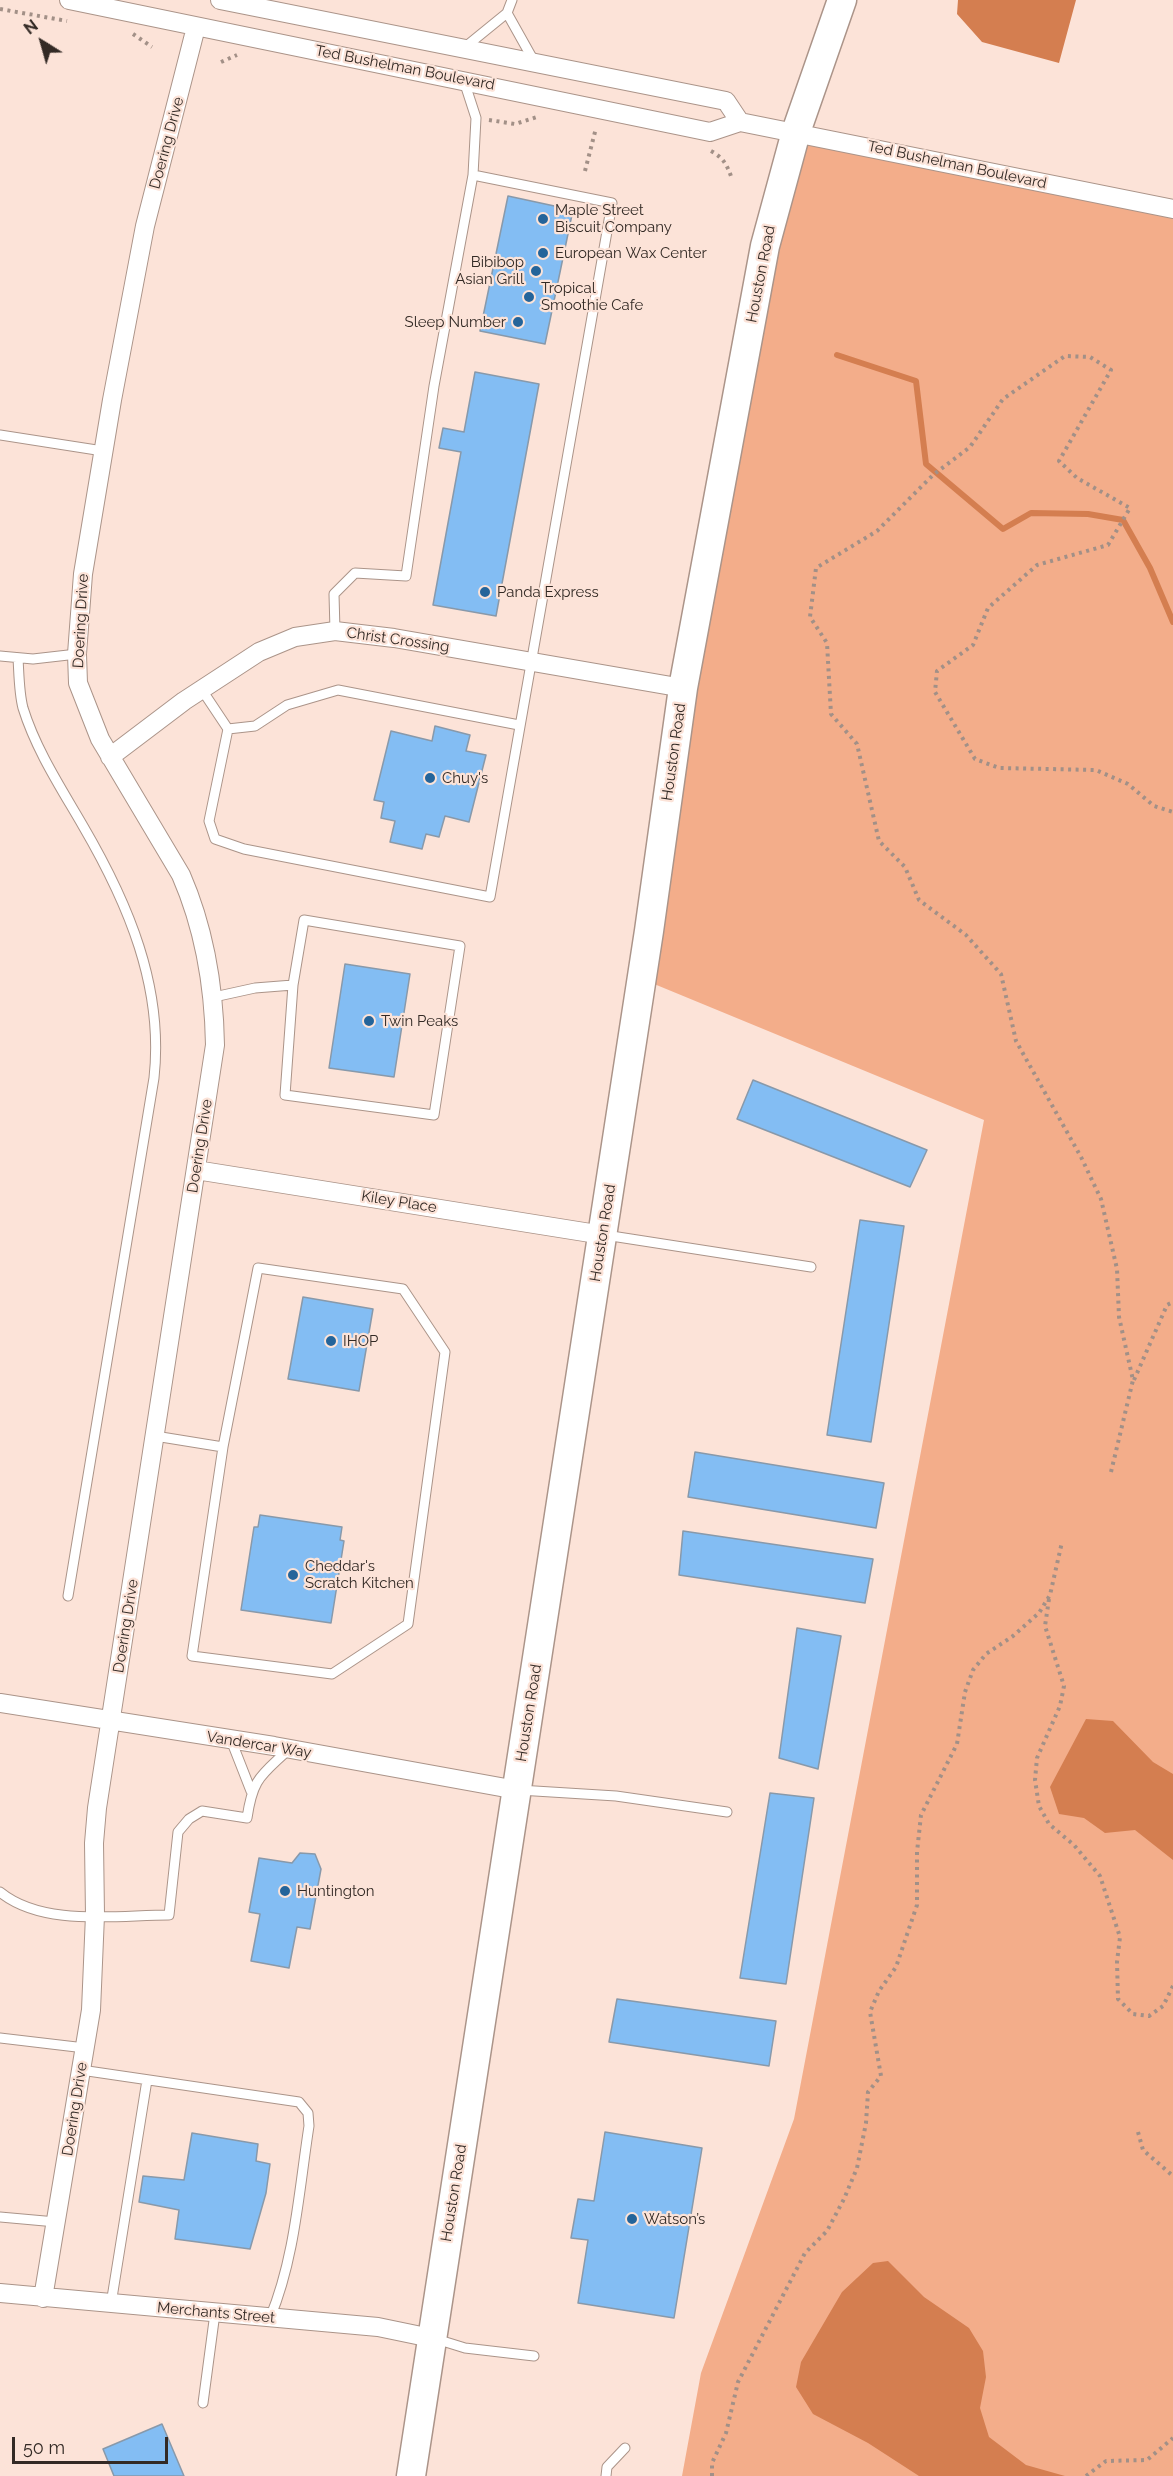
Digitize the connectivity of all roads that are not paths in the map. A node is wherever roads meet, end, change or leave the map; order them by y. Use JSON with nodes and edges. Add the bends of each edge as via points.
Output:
{"nodes":[{"id":1,"x":69,"y":0,"type":"edge"},
{"id":2,"x":220,"y":0,"type":"edge"},
{"id":3,"x":512,"y":0,"type":"edge"},
{"id":4,"x":842,"y":0,"type":"edge"},
{"id":5,"x":507,"y":13,"type":"junction"},
{"id":6,"x":196,"y":27,"type":"junction"},
{"id":7,"x":463,"y":48,"type":"junction"},
{"id":8,"x":535,"y":63,"type":"junction"},
{"id":9,"x":464,"y":80,"type":"junction"},
{"id":10,"x":740,"y":122,"type":"junction"},
{"id":11,"x":796,"y":132,"type":"junction"},
{"id":12,"x":473,"y":175,"type":"junction"},
{"id":13,"x":1173,"y":209,"type":"edge"},
{"id":14,"x":0,"y":435,"type":"edge"},
{"id":15,"x":103,"y":451,"type":"junction"},
{"id":16,"x":334,"y":632,"type":"junction"},
{"id":17,"x":77,"y":654,"type":"junction"},
{"id":18,"x":0,"y":656,"type":"edge"},
{"id":19,"x":18,"y":658,"type":"junction"},
{"id":20,"x":531,"y":662,"type":"junction"},
{"id":21,"x":682,"y":688,"type":"junction"},
{"id":22,"x":202,"y":690,"type":"junction"},
{"id":23,"x":519,"y":725,"type":"junction"},
{"id":24,"x":228,"y":729,"type":"junction"},
{"id":25,"x":110,"y":757,"type":"junction"},
{"id":26,"x":293,"y":985,"type":"junction"},
{"id":27,"x":214,"y":998,"type":"junction"},
{"id":28,"x":196,"y":1170,"type":"junction"},
{"id":29,"x":603,"y":1235,"type":"junction"},
{"id":30,"x":811,"y":1267,"type":"dead end"},
{"id":31,"x":155,"y":1436,"type":"junction"},
{"id":32,"x":223,"y":1447,"type":"junction"},
{"id":33,"x":68,"y":1596,"type":"dead end"},
{"id":34,"x":0,"y":1703,"type":"edge"},
{"id":35,"x":111,"y":1722,"type":"junction"},
{"id":36,"x":231,"y":1740,"type":"junction"},
{"id":37,"x":289,"y":1749,"type":"junction"},
{"id":38,"x":517,"y":1790,"type":"junction"},
{"id":39,"x":251,"y":1791,"type":"junction"},
{"id":40,"x":727,"y":1812,"type":"dead end"},
{"id":41,"x":0,"y":1892,"type":"edge"},
{"id":42,"x":95,"y":1915,"type":"junction"},
{"id":43,"x":0,"y":2038,"type":"edge"},
{"id":44,"x":85,"y":2048,"type":"junction"},
{"id":45,"x":81,"y":2070,"type":"junction"},
{"id":46,"x":147,"y":2080,"type":"junction"},
{"id":47,"x":0,"y":2217,"type":"edge"},
{"id":48,"x":56,"y":2222,"type":"junction"},
{"id":49,"x":0,"y":2293,"type":"edge"},
{"id":50,"x":44,"y":2298,"type":"junction"},
{"id":51,"x":111,"y":2304,"type":"junction"},
{"id":52,"x":215,"y":2313,"type":"junction"},
{"id":53,"x":270,"y":2318,"type":"junction"},
{"id":54,"x":431,"y":2338,"type":"junction"},
{"id":55,"x":534,"y":2356,"type":"dead end"},
{"id":56,"x":203,"y":2403,"type":"dead end"},
{"id":57,"x":625,"y":2448,"type":"dead end"},
{"id":58,"x":411,"y":2476,"type":"edge"},
{"id":59,"x":606,"y":2476,"type":"edge"}],
"edges":[{"from":1,"to":6,"type":"street","name":"Ted Bushelman Boulevard"},
{"from":2,"to":7,"type":"street","name":"Ted Bushelman Boulevard"},
{"from":3,"to":5,"type":"lane"},
{"from":4,"to":11,"type":"main road","name":"Houston Road"},
{"from":5,"to":7,"type":"lane"},
{"from":5,"to":8,"type":"lane"},
{"from":6,"to":9,"type":"street","name":"Ted Bushelman Boulevard"},
{"from":6,"to":15,"type":"street","name":"Doering Drive","via":[[145,226]]},
{"from":7,"to":8,"type":"street","name":"Ted Bushelman Boulevard"},
{"from":8,"to":10,"type":"street","name":"Ted Bushelman Boulevard","via":[[726,101]]},
{"from":9,"to":10,"type":"street","name":"Ted Bushelman Boulevard","via":[[710,132]]},
{"from":9,"to":12,"type":"lane","via":[[476,118]]},
{"from":10,"to":11,"type":"street","name":"Ted Bushelman Boulevard"},
{"from":11,"to":13,"type":"street","name":"Ted Bushelman Boulevard"},
{"from":11,"to":21,"type":"main road","name":"Houston Road","via":[[765,246]]},
{"from":12,"to":16,"type":"lane","via":[[434,386],[406,576],[355,573],[334,594]]},
{"from":12,"to":20,"type":"lane","via":[[612,203]]},
{"from":14,"to":15,"type":"lane"},
{"from":15,"to":17,"type":"street","name":"Doering Drive","via":[[83,574]]},
{"from":16,"to":20,"type":"street","name":"Christ Crossing","via":[[394,638]]},
{"from":16,"to":22,"type":"street","name":"Christ Crossing","via":[[295,637],[259,652]]},
{"from":17,"to":19,"type":"lane"},
{"from":17,"to":25,"type":"street","name":"Doering Drive","via":[[78,683]]},
{"from":18,"to":19,"type":"lane"},
{"from":19,"to":33,"type":"lane","via":[[22,706],[44,759],[119,894],[144,959],[155,1007],[154,1078]]},
{"from":20,"to":21,"type":"street","name":"Christ Crossing"},
{"from":20,"to":23,"type":"lane"},
{"from":21,"to":29,"type":"main road","name":"Houston Road","via":[[650,931]]},
{"from":22,"to":24,"type":"lane"},
{"from":22,"to":25,"type":"street","name":"Christ Crossing"},
{"from":23,"to":24,"type":"lane","via":[[338,690],[287,705],[255,726]]},
{"from":23,"to":24,"type":"lane","via":[[490,897],[259,852],[214,839],[209,821]]},
{"from":25,"to":27,"type":"street","name":"Doering Drive","via":[[190,895]]},
{"from":26,"to":26,"type":"lane","via":[[304,920],[460,946],[434,1115],[285,1095]]},
{"from":26,"to":27,"type":"lane","via":[[255,988]]},
{"from":27,"to":28,"type":"street","name":"Doering Drive","via":[[212,1070]]},
{"from":28,"to":29,"type":"street","name":"Kiley Place"},
{"from":28,"to":31,"type":"street","name":"Doering Drive"},
{"from":29,"to":30,"type":"lane"},
{"from":29,"to":38,"type":"main road","name":"Houston Road"},
{"from":31,"to":32,"type":"lane"},
{"from":31,"to":35,"type":"street","name":"Doering Drive"},
{"from":32,"to":32,"type":"lane","via":[[258,1268],[403,1289],[445,1352],[408,1624],[332,1674],[192,1656]]},
{"from":34,"to":35,"type":"street","name":"Vandercar Way"},
{"from":35,"to":36,"type":"street","name":"Vandercar Way"},
{"from":35,"to":42,"type":"street","name":"Doering Drive","via":[[94,1843]]},
{"from":36,"to":37,"type":"street","name":"Vandercar Way"},
{"from":36,"to":39,"type":"lane"},
{"from":37,"to":38,"type":"street","name":"Vandercar Way"},
{"from":37,"to":39,"type":"lane","via":[[263,1772]]},
{"from":38,"to":40,"type":"lane","via":[[616,1796]]},
{"from":38,"to":54,"type":"main road","name":"Houston Road"},
{"from":39,"to":42,"type":"lane","via":[[247,1818],[202,1811],[178,1832],[169,1915]]},
{"from":41,"to":42,"type":"lane","via":[[12,1901],[56,1916]]},
{"from":42,"to":44,"type":"street","name":"Doering Drive","via":[[93,1985]]},
{"from":43,"to":44,"type":"lane"},
{"from":44,"to":45,"type":"street","name":"Doering Drive"},
{"from":45,"to":46,"type":"lane"},
{"from":45,"to":48,"type":"street","name":"Doering Drive"},
{"from":46,"to":51,"type":"lane"},
{"from":46,"to":53,"type":"lane","via":[[299,2102],[308,2113],[290,2250],[281,2293]]},
{"from":47,"to":48,"type":"lane"},
{"from":48,"to":50,"type":"street","name":"Doering Drive"},
{"from":49,"to":50,"type":"street","name":"Merchants Street"},
{"from":50,"to":51,"type":"street","name":"Merchants Street"},
{"from":51,"to":52,"type":"street","name":"Merchants Street"},
{"from":52,"to":53,"type":"street","name":"Merchants Street"},
{"from":52,"to":56,"type":"lane"},
{"from":53,"to":54,"type":"street","name":"Merchants Street","via":[[378,2327]]},
{"from":54,"to":55,"type":"lane","via":[[465,2348]]},
{"from":54,"to":58,"type":"main road","name":"Houston Road"},
{"from":57,"to":59,"type":"lane","via":[[607,2467]]}]}
